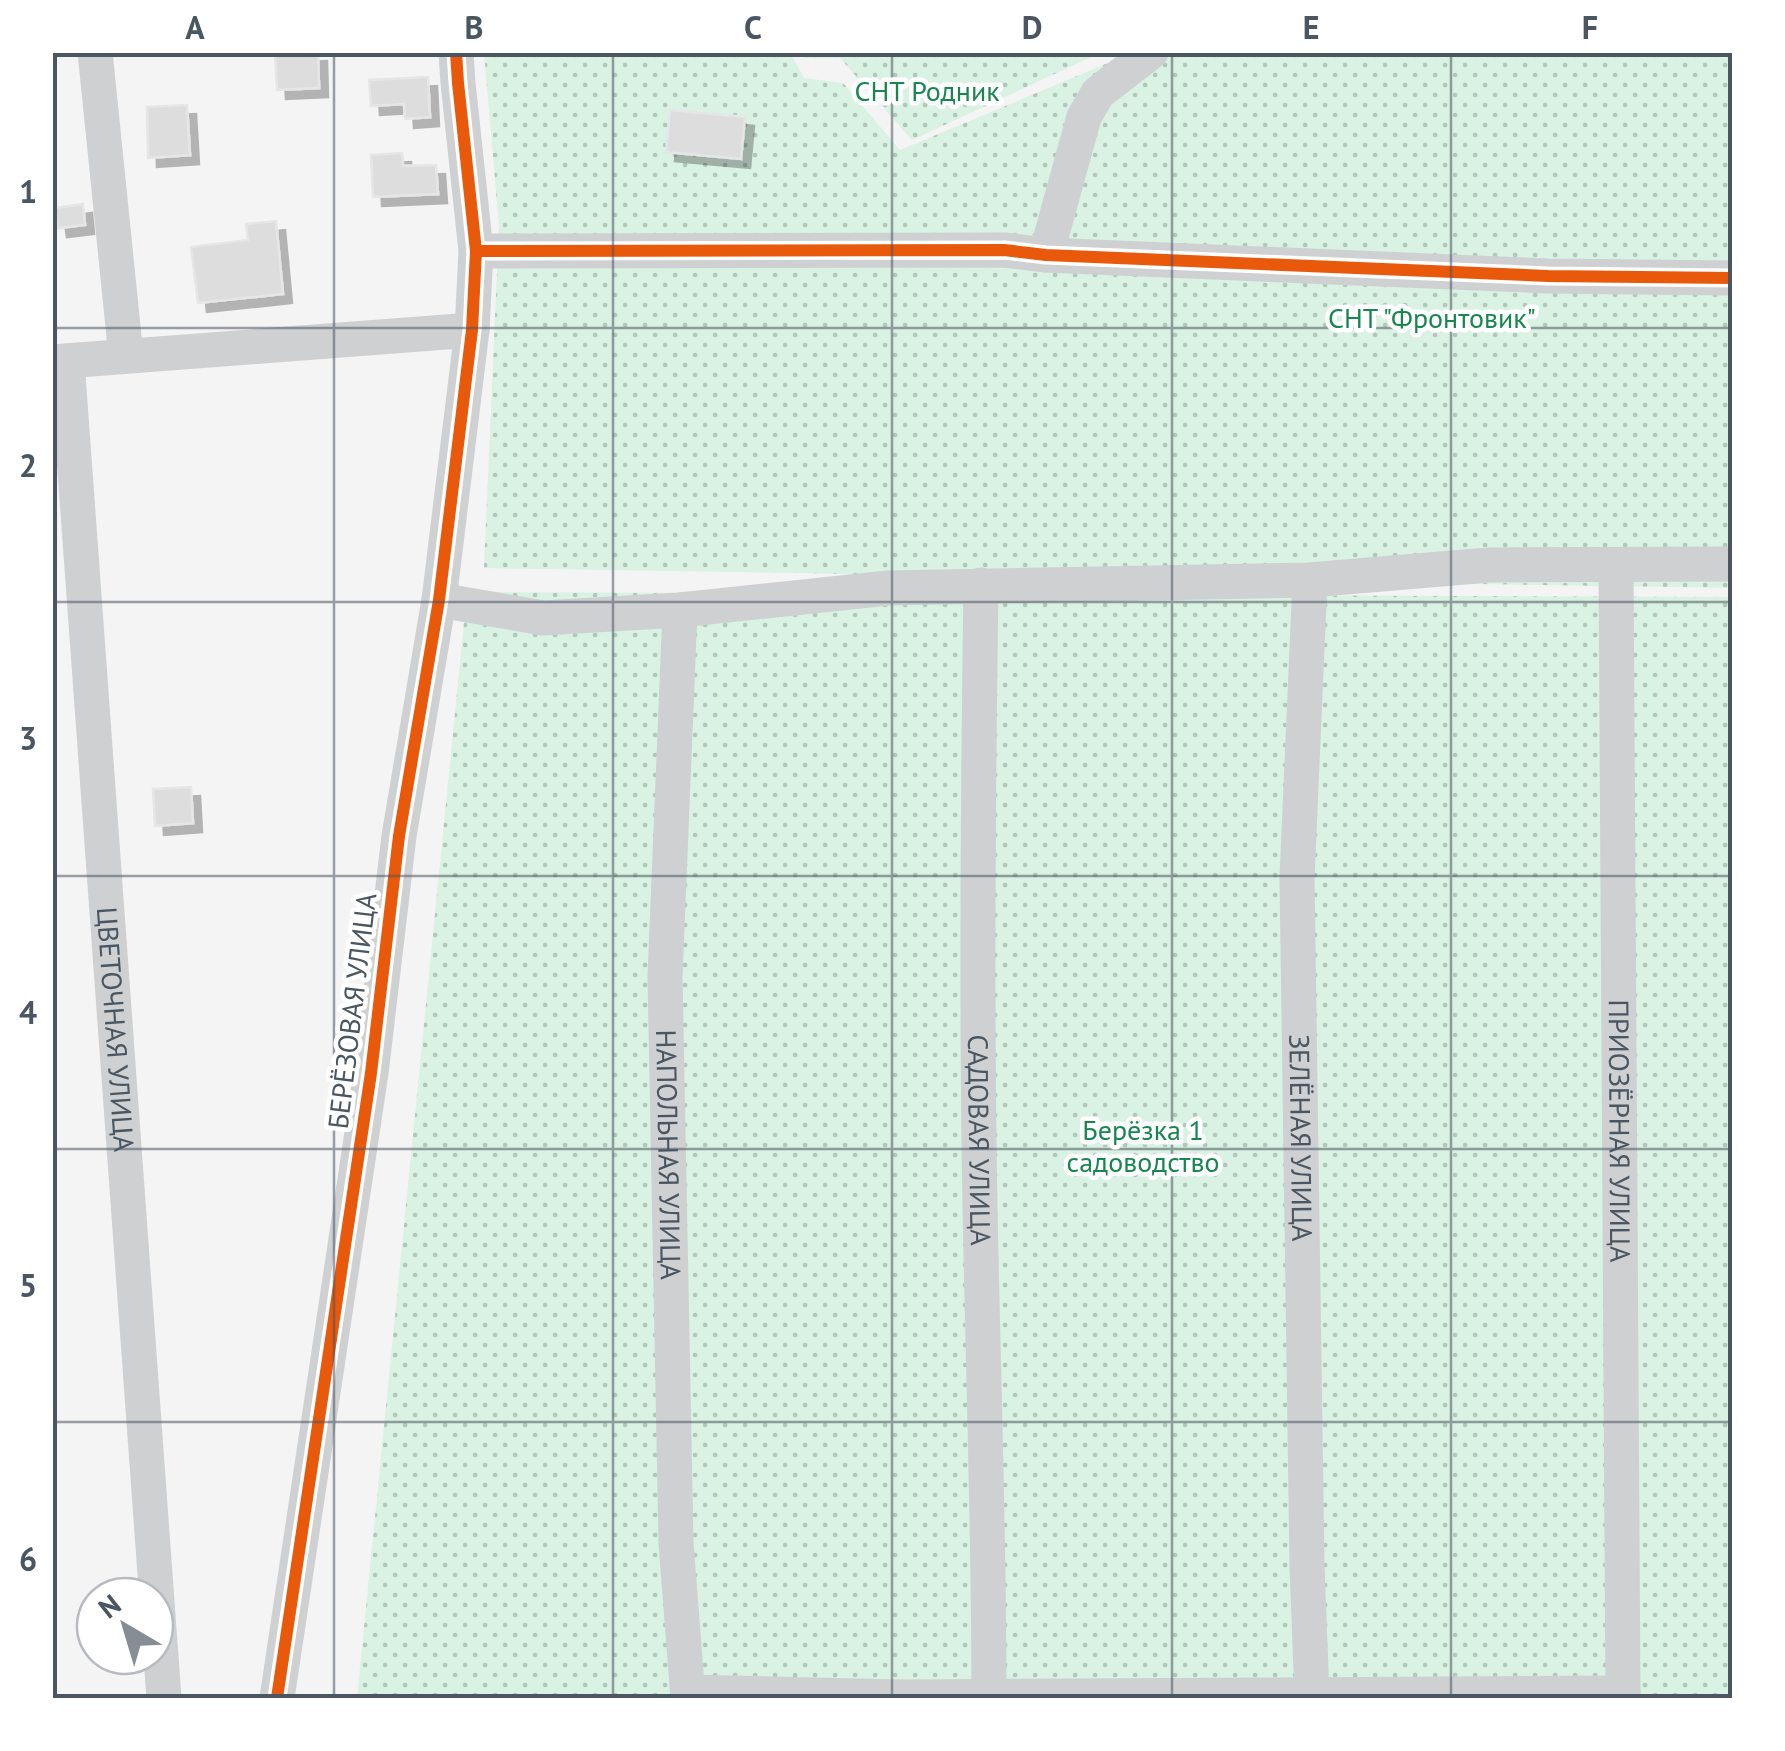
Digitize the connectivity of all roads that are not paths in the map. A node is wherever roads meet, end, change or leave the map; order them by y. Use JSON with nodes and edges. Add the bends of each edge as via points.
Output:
{"nodes":[{"id":1,"x":95,"y":52,"type":"edge"},
{"id":2,"x":456,"y":52,"type":"edge"},
{"id":3,"x":1151,"y":52,"type":"edge"},
{"id":4,"x":476,"y":250,"type":"junction"},
{"id":5,"x":1046,"y":255,"type":"junction"},
{"id":6,"x":1732,"y":278,"type":"edge"},
{"id":7,"x":472,"y":330,"type":"junction"},
{"id":8,"x":126,"y":356,"type":"junction"},
{"id":9,"x":60,"y":362,"type":"edge"},
{"id":10,"x":1732,"y":564,"type":"edge"},
{"id":11,"x":1616,"y":566,"type":"junction"},
{"id":12,"x":1310,"y":580,"type":"junction"},
{"id":13,"x":981,"y":585,"type":"junction"},
{"id":14,"x":440,"y":600,"type":"junction"},
{"id":15,"x":680,"y":610,"type":"junction"},
{"id":16,"x":688,"y":1695,"type":"edge"},
{"id":17,"x":1312,"y":1695,"type":"junction"},
{"id":18,"x":989,"y":1696,"type":"junction"},
{"id":19,"x":1622,"y":1696,"type":"edge"},
{"id":20,"x":164,"y":1698,"type":"edge"},
{"id":21,"x":276,"y":1698,"type":"edge"}],
"edges":[{"from":1,"to":8,"type":"street"},
{"from":2,"to":4,"type":"street","name":"БЕРЁЗОВАЯ УЛИЦА"},
{"from":3,"to":5,"type":"street","via":[[1098,93],[1084,117]]},
{"from":4,"to":5,"type":"street"},
{"from":4,"to":7,"type":"street","name":"БЕРЁЗОВАЯ УЛИЦА"},
{"from":5,"to":6,"type":"street"},
{"from":7,"to":8,"type":"street"},
{"from":7,"to":14,"type":"street","name":"БЕРЁЗОВАЯ УЛИЦА"},
{"from":8,"to":9,"type":"street"},
{"from":9,"to":20,"type":"street","name":"ЦВЕТОЧНАЯ УЛИЦА"},
{"from":10,"to":11,"type":"street"},
{"from":11,"to":12,"type":"street","via":[[1489,565]]},
{"from":11,"to":19,"type":"street","name":"ПРИОЗЁРНАЯ УЛИЦА"},
{"from":12,"to":13,"type":"street"},
{"from":12,"to":17,"type":"street","name":"ЗЕЛЁНАЯ УЛИЦА","via":[[1297,878]]},
{"from":13,"to":15,"type":"street"},
{"from":13,"to":18,"type":"street","name":"САДОВАЯ УЛИЦА","via":[[976,882]]},
{"from":14,"to":15,"type":"street","via":[[544,618]]},
{"from":14,"to":21,"type":"street","name":"БЕРЁЗОВАЯ УЛИЦА","via":[[399,836],[371,1073]]},
{"from":15,"to":16,"type":"street","name":"НАПОЛЬНАЯ УЛИЦА","via":[[665,978],[676,1543]]},
{"from":16,"to":18,"type":"street"},
{"from":17,"to":18,"type":"street"},
{"from":17,"to":19,"type":"street"}]}
